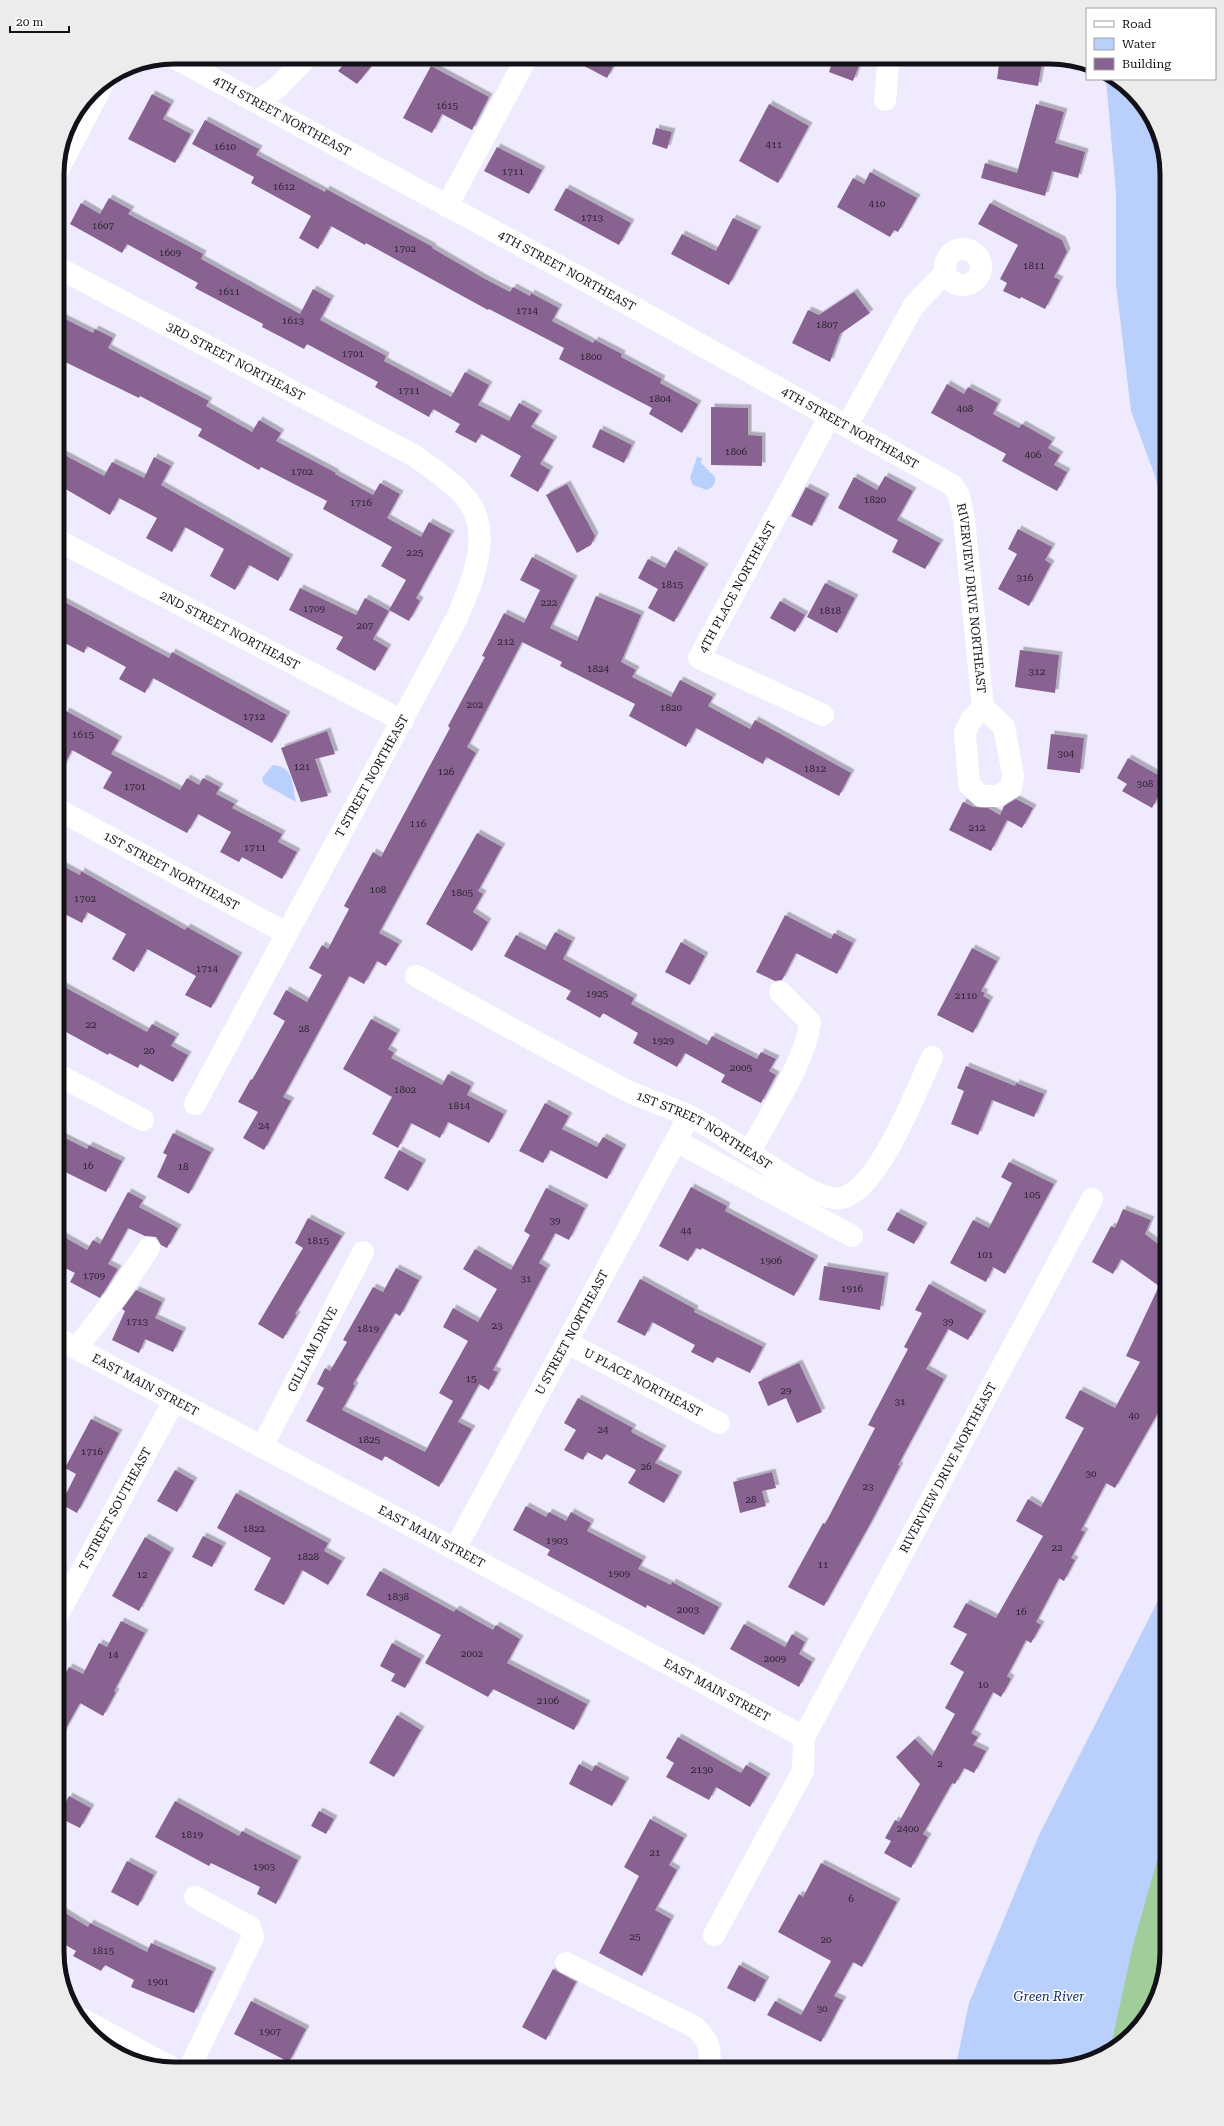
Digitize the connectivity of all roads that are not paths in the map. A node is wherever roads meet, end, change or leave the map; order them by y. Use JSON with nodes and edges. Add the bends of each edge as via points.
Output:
{"nodes":[{"id":1,"x":186,"y":64,"type":"edge"},
{"id":2,"x":300,"y":64,"type":"edge"},
{"id":3,"x":523,"y":64,"type":"edge"},
{"id":4,"x":888,"y":64,"type":"edge"},
{"id":5,"x":97,"y":95,"type":"edge"},
{"id":6,"x":885,"y":100,"type":"dead end"},
{"id":7,"x":256,"y":102,"type":"junction"},
{"id":8,"x":66,"y":155,"type":"edge"},
{"id":9,"x":447,"y":206,"type":"junction"},
{"id":10,"x":64,"y":271,"type":"edge"},
{"id":11,"x":945,"y":273,"type":"dead end"},
{"id":12,"x":838,"y":421,"type":"junction"},
{"id":13,"x":415,"y":456,"type":"joint"},
{"id":14,"x":956,"y":490,"type":"joint"},
{"id":15,"x":64,"y":544,"type":"edge"},
{"id":16,"x":983,"y":707,"type":"dead end"},
{"id":17,"x":823,"y":715,"type":"dead end"},
{"id":18,"x":403,"y":720,"type":"junction"},
{"id":19,"x":64,"y":813,"type":"edge"},
{"id":20,"x":286,"y":933,"type":"junction"},
{"id":21,"x":416,"y":976,"type":"dead end"},
{"id":22,"x":780,"y":992,"type":"dead end"},
{"id":23,"x":932,"y":1057,"type":"dead end"},
{"id":24,"x":64,"y":1078,"type":"edge"},
{"id":25,"x":195,"y":1104,"type":"dead end"},
{"id":26,"x":689,"y":1116,"type":"junction"},
{"id":27,"x":144,"y":1120,"type":"dead end"},
{"id":28,"x":676,"y":1141,"type":"junction"},
{"id":29,"x":749,"y":1153,"type":"junction"},
{"id":30,"x":1092,"y":1199,"type":"dead end"},
{"id":31,"x":852,"y":1236,"type":"dead end"},
{"id":32,"x":149,"y":1248,"type":"dead end"},
{"id":33,"x":363,"y":1252,"type":"dead end"},
{"id":34,"x":64,"y":1342,"type":"edge"},
{"id":35,"x":568,"y":1343,"type":"junction"},
{"id":36,"x":76,"y":1348,"type":"junction"},
{"id":37,"x":174,"y":1401,"type":"junction"},
{"id":38,"x":718,"y":1423,"type":"dead end"},
{"id":39,"x":262,"y":1447,"type":"junction"},
{"id":40,"x":455,"y":1549,"type":"junction"},
{"id":41,"x":64,"y":1603,"type":"edge"},
{"id":42,"x":804,"y":1738,"type":"junction"},
{"id":43,"x":195,"y":1897,"type":"dead end"},
{"id":44,"x":714,"y":1935,"type":"dead end"},
{"id":45,"x":566,"y":1963,"type":"dead end"},
{"id":46,"x":100,"y":2033,"type":"edge"},
{"id":47,"x":157,"y":2061,"type":"edge"},
{"id":48,"x":192,"y":2062,"type":"edge"},
{"id":49,"x":709,"y":2062,"type":"edge"}],
"edges":[{"from":1,"to":7,"type":"street","name":"4TH STREET NORTHEAST"},
{"from":2,"to":7,"type":"street","via":[[277,88]]},
{"from":3,"to":9,"type":"street"},
{"from":4,"to":6,"type":"street"},
{"from":5,"to":8,"type":"street"},
{"from":7,"to":9,"type":"street","name":"4TH STREET NORTHEAST"},
{"from":9,"to":12,"type":"street","name":"4TH STREET NORTHEAST"},
{"from":10,"to":13,"type":"street","name":"3RD STREET NORTHEAST"},
{"from":11,"to":12,"type":"street","name":"4TH PLACE NORTHEAST","via":[[914,305]]},
{"from":12,"to":14,"type":"street","name":"4TH STREET NORTHEAST","via":[[946,481]]},
{"from":12,"to":17,"type":"street","name":"4TH PLACE NORTHEAST","via":[[699,658]]},
{"from":13,"to":18,"type":"street","name":"T STREET NORTHEAST","via":[[448,480],[466,498],[474,512],[480,545],[477,565],[459,612]]},
{"from":14,"to":16,"type":"street","name":"RIVERVIEW DRIVE NORTHEAST","via":[[961,500],[964,519]]},
{"from":15,"to":18,"type":"street","name":"2ND STREET NORTHEAST"},
{"from":18,"to":20,"type":"street","name":"T STREET NORTHEAST"},
{"from":19,"to":20,"type":"street","name":"1ST STREET NORTHEAST"},
{"from":20,"to":25,"type":"street","name":"T STREET NORTHEAST"},
{"from":21,"to":26,"type":"street","name":"1ST STREET NORTHEAST","via":[[620,1087]]},
{"from":22,"to":29,"type":"street","via":[[810,1022],[808,1038],[795,1068]]},
{"from":23,"to":29,"type":"street","name":"1ST STREET NORTHEAST","via":[[885,1155],[853,1193],[836,1199],[819,1194]]},
{"from":24,"to":27,"type":"street"},
{"from":26,"to":28,"type":"street","name":"U STREET NORTHEAST"},
{"from":26,"to":29,"type":"street","name":"1ST STREET NORTHEAST"},
{"from":28,"to":31,"type":"street"},
{"from":28,"to":35,"type":"street","name":"U STREET NORTHEAST"},
{"from":30,"to":42,"type":"street","name":"RIVERVIEW DRIVE NORTHEAST"},
{"from":32,"to":36,"type":"street","via":[[116,1297]]},
{"from":33,"to":39,"type":"street","name":"GILLIAM DRIVE"},
{"from":34,"to":36,"type":"street","name":"EAST MAIN STREET"},
{"from":35,"to":38,"type":"street","name":"U PLACE NORTHEAST"},
{"from":35,"to":40,"type":"street","name":"U STREET NORTHEAST"},
{"from":36,"to":37,"type":"street","name":"EAST MAIN STREET"},
{"from":37,"to":39,"type":"street","name":"EAST MAIN STREET"},
{"from":37,"to":41,"type":"street","name":"T STREET SOUTHEAST"},
{"from":39,"to":40,"type":"street","name":"EAST MAIN STREET"},
{"from":40,"to":42,"type":"street","name":"EAST MAIN STREET"},
{"from":42,"to":44,"type":"street","via":[[804,1771]]},
{"from":43,"to":48,"type":"street","via":[[250,1927],[253,1937]]},
{"from":45,"to":49,"type":"street","via":[[695,2028],[705,2036],[711,2051]]},
{"from":46,"to":47,"type":"street"}]}
